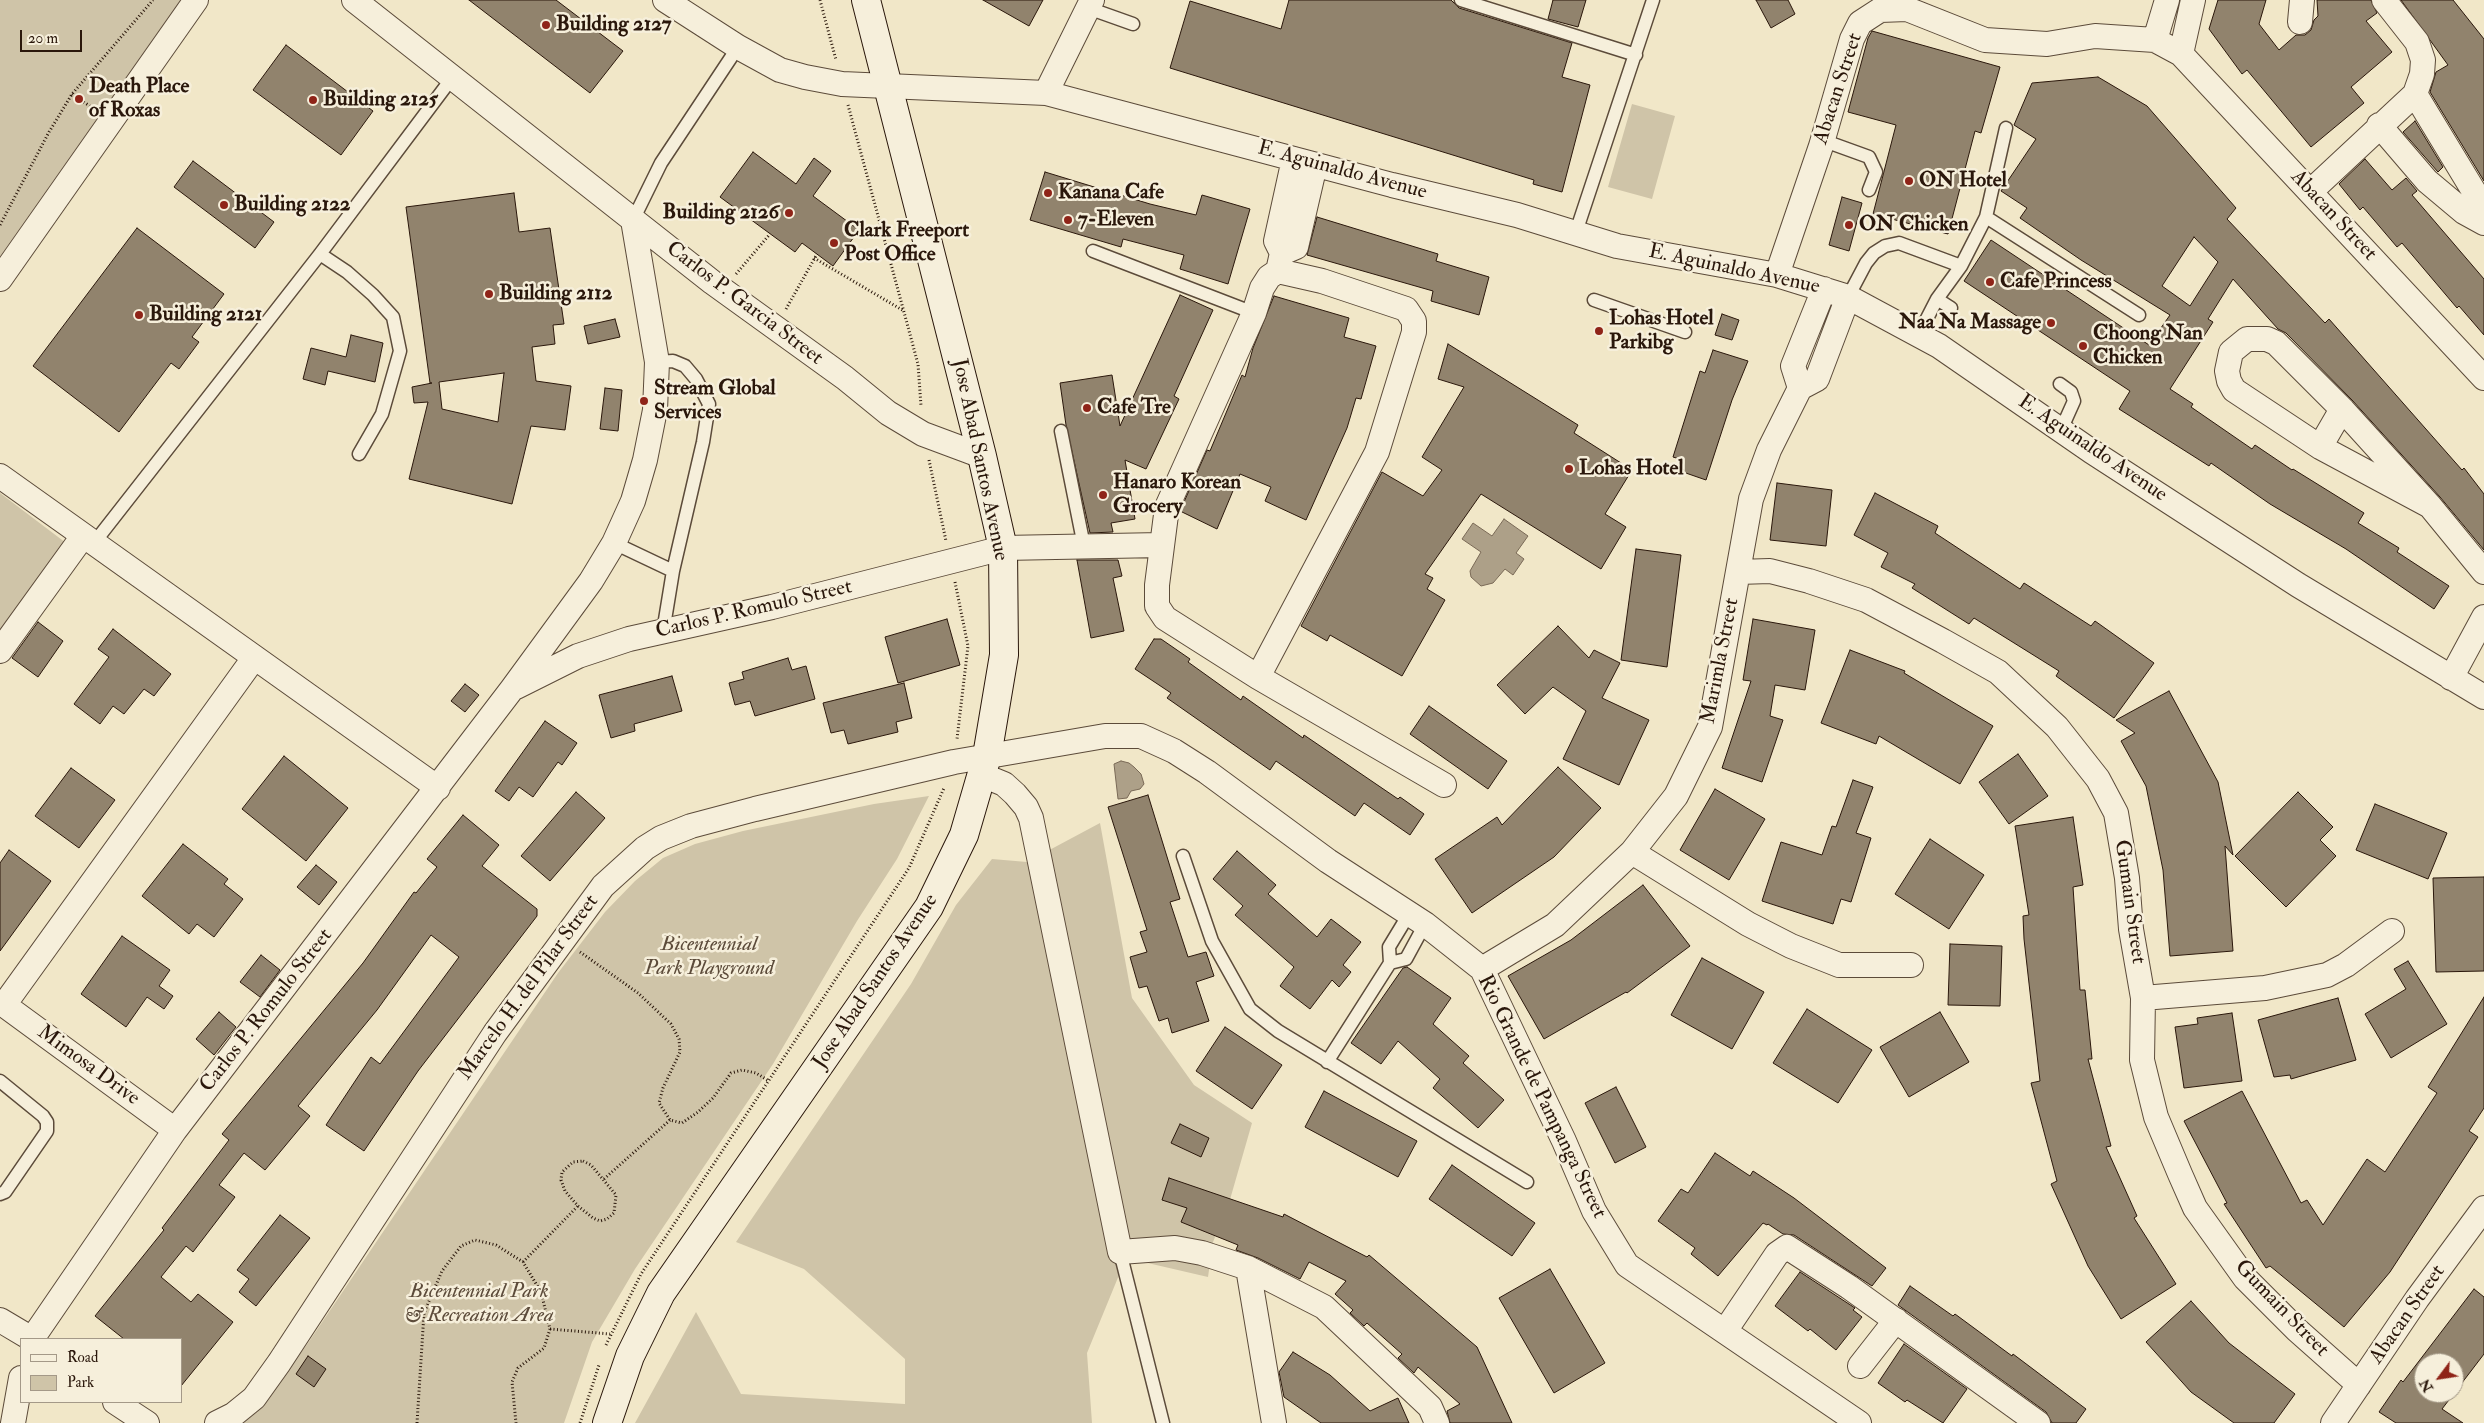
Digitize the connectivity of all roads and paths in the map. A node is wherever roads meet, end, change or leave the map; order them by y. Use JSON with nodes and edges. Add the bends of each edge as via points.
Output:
{"nodes":[{"id":1,"x":153,"y":0,"type":"edge"},
{"id":2,"x":196,"y":0,"type":"edge"},
{"id":3,"x":354,"y":0,"type":"edge"},
{"id":4,"x":665,"y":0,"type":"edge"},
{"id":5,"x":820,"y":0,"type":"edge"},
{"id":6,"x":866,"y":0,"type":"edge"},
{"id":7,"x":1461,"y":0,"type":"edge"},
{"id":8,"x":1653,"y":0,"type":"edge"},
{"id":9,"x":2167,"y":0,"type":"edge"},
{"id":10,"x":2194,"y":0,"type":"edge"},
{"id":11,"x":2384,"y":0,"type":"edge"},
{"id":12,"x":1090,"y":4,"type":"edge"},
{"id":13,"x":1133,"y":24,"type":"dead end"},
{"id":14,"x":2155,"y":40,"type":"junction"},
{"id":15,"x":738,"y":48,"type":"junction"},
{"id":16,"x":2181,"y":54,"type":"junction"},
{"id":17,"x":1636,"y":55,"type":"junction"},
{"id":18,"x":452,"y":78,"type":"junction"},
{"id":19,"x":842,"y":84,"type":"junction"},
{"id":20,"x":888,"y":85,"type":"junction"},
{"id":21,"x":1046,"y":93,"type":"junction"},
{"id":22,"x":2415,"y":94,"type":"junction"},
{"id":23,"x":2379,"y":126,"type":"junction"},
{"id":24,"x":2006,"y":128,"type":"dead end"},
{"id":25,"x":1822,"y":140,"type":"junction"},
{"id":26,"x":1304,"y":162,"type":"junction"},
{"id":27,"x":1869,"y":190,"type":"dead end"},
{"id":28,"x":2310,"y":191,"type":"junction"},
{"id":29,"x":2484,"y":208,"type":"edge"},
{"id":30,"x":1986,"y":217,"type":"junction"},
{"id":31,"x":633,"y":220,"type":"junction"},
{"id":32,"x":2484,"y":223,"type":"edge"},
{"id":33,"x":0,"y":225,"type":"edge"},
{"id":34,"x":1576,"y":232,"type":"junction"},
{"id":35,"x":770,"y":234,"type":"dead end"},
{"id":36,"x":1093,"y":251,"type":"dead end"},
{"id":37,"x":320,"y":254,"type":"junction"},
{"id":38,"x":1280,"y":262,"type":"junction"},
{"id":39,"x":1961,"y":266,"type":"junction"},
{"id":40,"x":1777,"y":275,"type":"junction"},
{"id":41,"x":0,"y":279,"type":"edge"},
{"id":42,"x":1824,"y":289,"type":"junction"},
{"id":43,"x":724,"y":291,"type":"junction"},
{"id":44,"x":1848,"y":297,"type":"junction"},
{"id":45,"x":1937,"y":299,"type":"junction"},
{"id":46,"x":1594,"y":300,"type":"dead end"},
{"id":47,"x":1951,"y":308,"type":"dead end"},
{"id":48,"x":904,"y":311,"type":"junction"},
{"id":49,"x":1254,"y":312,"type":"junction"},
{"id":50,"x":2139,"y":315,"type":"dead end"},
{"id":51,"x":775,"y":329,"type":"junction"},
{"id":52,"x":1685,"y":332,"type":"dead end"},
{"id":53,"x":1919,"y":334,"type":"junction"},
{"id":54,"x":658,"y":362,"type":"junction"},
{"id":55,"x":2484,"y":378,"type":"edge"},
{"id":56,"x":2060,"y":384,"type":"dead end"},
{"id":57,"x":1800,"y":388,"type":"junction"},
{"id":58,"x":2342,"y":409,"type":"junction"},
{"id":59,"x":2061,"y":430,"type":"junction"},
{"id":60,"x":1062,"y":431,"type":"dead end"},
{"id":61,"x":923,"y":434,"type":"junction"},
{"id":62,"x":2320,"y":447,"type":"junction"},
{"id":63,"x":358,"y":454,"type":"dead end"},
{"id":64,"x":982,"y":456,"type":"junction"},
{"id":65,"x":0,"y":476,"type":"edge"},
{"id":66,"x":2430,"y":506,"type":"junction"},
{"id":67,"x":89,"y":540,"type":"junction"},
{"id":68,"x":614,"y":542,"type":"junction"},
{"id":69,"x":1084,"y":546,"type":"junction"},
{"id":70,"x":1161,"y":546,"type":"junction"},
{"id":71,"x":1002,"y":548,"type":"junction"},
{"id":72,"x":950,"y":562,"type":"junction"},
{"id":73,"x":673,"y":571,"type":"junction"},
{"id":74,"x":1738,"y":572,"type":"junction"},
{"id":75,"x":2484,"y":572,"type":"edge"},
{"id":76,"x":2484,"y":617,"type":"edge"},
{"id":77,"x":663,"y":632,"type":"junction"},
{"id":78,"x":0,"y":651,"type":"edge"},
{"id":79,"x":254,"y":658,"type":"junction"},
{"id":80,"x":1258,"y":677,"type":"junction"},
{"id":81,"x":2452,"y":678,"type":"junction"},
{"id":82,"x":512,"y":689,"type":"junction"},
{"id":83,"x":2484,"y":697,"type":"edge"},
{"id":84,"x":954,"y":762,"type":"junction"},
{"id":85,"x":985,"y":766,"type":"junction"},
{"id":86,"x":1444,"y":785,"type":"dead end"},
{"id":87,"x":438,"y":788,"type":"junction"},
{"id":88,"x":1632,"y":852,"type":"junction"},
{"id":89,"x":1183,"y":856,"type":"dead end"},
{"id":90,"x":1417,"y":919,"type":"junction"},
{"id":91,"x":2392,"y":931,"type":"dead end"},
{"id":92,"x":563,"y":940,"type":"junction"},
{"id":93,"x":1390,"y":963,"type":"junction"},
{"id":94,"x":1910,"y":965,"type":"dead end"},
{"id":95,"x":1482,"y":969,"type":"junction"},
{"id":96,"x":2143,"y":998,"type":"junction"},
{"id":97,"x":2,"y":1004,"type":"edge"},
{"id":98,"x":1327,"y":1062,"type":"junction"},
{"id":99,"x":0,"y":1081,"type":"edge"},
{"id":100,"x":769,"y":1081,"type":"junction"},
{"id":101,"x":670,"y":1120,"type":"junction"},
{"id":102,"x":175,"y":1130,"type":"junction"},
{"id":103,"x":604,"y":1179,"type":"junction"},
{"id":104,"x":1528,"y":1182,"type":"dead end"},
{"id":105,"x":0,"y":1194,"type":"edge"},
{"id":106,"x":578,"y":1206,"type":"junction"},
{"id":107,"x":2484,"y":1208,"type":"edge"},
{"id":108,"x":1120,"y":1252,"type":"junction"},
{"id":109,"x":523,"y":1262,"type":"junction"},
{"id":110,"x":1248,"y":1268,"type":"junction"},
{"id":111,"x":0,"y":1320,"type":"edge"},
{"id":112,"x":1896,"y":1320,"type":"junction"},
{"id":113,"x":550,"y":1329,"type":"junction"},
{"id":114,"x":1725,"y":1331,"type":"junction"},
{"id":115,"x":610,"y":1334,"type":"junction"},
{"id":116,"x":30,"y":1338,"type":"edge"},
{"id":117,"x":33,"y":1338,"type":"edge"},
{"id":118,"x":604,"y":1352,"type":"dead end"},
{"id":119,"x":600,"y":1361,"type":"dead end"},
{"id":120,"x":1860,"y":1366,"type":"dead end"},
{"id":121,"x":20,"y":1384,"type":"edge"},
{"id":122,"x":2359,"y":1385,"type":"junction"},
{"id":123,"x":117,"y":1403,"type":"edge"},
{"id":124,"x":13,"y":1423,"type":"edge"},
{"id":125,"x":147,"y":1423,"type":"edge"},
{"id":126,"x":217,"y":1423,"type":"edge"},
{"id":127,"x":417,"y":1423,"type":"edge"},
{"id":128,"x":516,"y":1423,"type":"edge"},
{"id":129,"x":580,"y":1423,"type":"edge"},
{"id":130,"x":607,"y":1423,"type":"edge"},
{"id":131,"x":1163,"y":1423,"type":"edge"},
{"id":132,"x":1274,"y":1423,"type":"edge"},
{"id":133,"x":1438,"y":1423,"type":"edge"},
{"id":134,"x":1859,"y":1423,"type":"edge"},
{"id":135,"x":2038,"y":1423,"type":"edge"},
{"id":136,"x":2333,"y":1423,"type":"edge"}],
"edges":[{"from":1,"to":33,"type":"path","via":[[72,94],[48,132]]},
{"from":2,"to":41,"type":"street"},
{"from":3,"to":18,"type":"street","name":"Carlos P. Garcia Street"},
{"from":4,"to":15,"type":"street","name":"E. Aguinaldo Avenue"},
{"from":5,"to":19,"type":"path"},
{"from":6,"to":20,"type":"main road","name":"Jose Abad Santos Avenue"},
{"from":7,"to":17,"type":"lane"},
{"from":8,"to":17,"type":"lane"},
{"from":9,"to":14,"type":"street"},
{"from":10,"to":16,"type":"street"},
{"from":11,"to":22,"type":"street","via":[[2416,42],[2423,60]]},
{"from":12,"to":13,"type":"lane"},
{"from":12,"to":21,"type":"street"},
{"from":14,"to":16,"type":"street","name":"Abacan Street"},
{"from":14,"to":25,"type":"street","name":"Abacan Street","via":[[2095,36],[2046,44],[1985,40],[1907,9],[1880,10],[1860,23],[1852,39]]},
{"from":15,"to":19,"type":"street","name":"E. Aguinaldo Avenue","via":[[780,70]]},
{"from":15,"to":31,"type":"lane","via":[[661,164]]},
{"from":16,"to":28,"type":"street","name":"Abacan Street"},
{"from":17,"to":34,"type":"lane"},
{"from":18,"to":31,"type":"street","name":"Carlos P. Garcia Street"},
{"from":18,"to":37,"type":"lane"},
{"from":19,"to":20,"type":"street","name":"E. Aguinaldo Avenue"},
{"from":19,"to":48,"type":"path"},
{"from":20,"to":21,"type":"street","name":"E. Aguinaldo Avenue"},
{"from":20,"to":64,"type":"main road","name":"Jose Abad Santos Avenue"},
{"from":21,"to":26,"type":"street","name":"E. Aguinaldo Avenue"},
{"from":22,"to":23,"type":"street"},
{"from":22,"to":29,"type":"street"},
{"from":23,"to":28,"type":"street"},
{"from":23,"to":32,"type":"street","via":[[2427,181],[2464,212]]},
{"from":24,"to":30,"type":"lane"},
{"from":25,"to":27,"type":"lane","via":[[1869,157],[1876,172]]},
{"from":25,"to":40,"type":"street","name":"Abacan Street"},
{"from":26,"to":34,"type":"street","name":"E. Aguinaldo Avenue","via":[[1517,214]]},
{"from":26,"to":38,"type":"street","via":[[1296,247]]},
{"from":28,"to":55,"type":"street","name":"Abacan Street"},
{"from":30,"to":39,"type":"lane"},
{"from":30,"to":50,"type":"lane"},
{"from":31,"to":43,"type":"street","name":"Carlos P. Garcia Street"},
{"from":31,"to":54,"type":"street","name":"Carlos P. Romulo Street"},
{"from":34,"to":40,"type":"street","name":"E. Aguinaldo Avenue","via":[[1617,246]]},
{"from":35,"to":43,"type":"path","via":[[744,262]]},
{"from":36,"to":49,"type":"lane"},
{"from":37,"to":63,"type":"lane","via":[[347,272],[393,317],[400,351],[382,414]]},
{"from":37,"to":67,"type":"lane"},
{"from":38,"to":49,"type":"street","via":[[1262,288]]},
{"from":38,"to":80,"type":"street","via":[[1322,281],[1406,309],[1414,321],[1414,332],[1377,452]]},
{"from":39,"to":44,"type":"lane","via":[[1899,243],[1885,246],[1866,264]]},
{"from":39,"to":45,"type":"lane"},
{"from":40,"to":42,"type":"street","name":"E. Aguinaldo Avenue"},
{"from":42,"to":44,"type":"street","name":"E. Aguinaldo Avenue"},
{"from":42,"to":57,"type":"street","via":[[1793,366]]},
{"from":43,"to":51,"type":"street","name":"Carlos P. Garcia Street"},
{"from":44,"to":53,"type":"street","name":"E. Aguinaldo Avenue"},
{"from":44,"to":57,"type":"street","name":"Marimla Street","via":[[1818,378]]},
{"from":45,"to":47,"type":"lane"},
{"from":45,"to":53,"type":"lane"},
{"from":46,"to":52,"type":"lane"},
{"from":48,"to":51,"type":"path","via":[[815,256]]},
{"from":48,"to":61,"type":"path","via":[[918,364]]},
{"from":49,"to":70,"type":"street","via":[[1167,508]]},
{"from":51,"to":61,"type":"street","name":"Carlos P. Garcia Street","via":[[888,413]]},
{"from":53,"to":59,"type":"street","name":"E. Aguinaldo Avenue"},
{"from":54,"to":68,"type":"street","name":"Carlos P. Romulo Street","via":[[655,410],[645,460],[633,501]]},
{"from":54,"to":73,"type":"lane","via":[[673,361],[685,366],[696,379],[708,404],[703,442]]},
{"from":56,"to":59,"type":"lane","via":[[2071,392],[2074,401]]},
{"from":57,"to":74,"type":"street","name":"Marimla Street","via":[[1769,450],[1751,499]]},
{"from":58,"to":62,"type":"street"},
{"from":58,"to":62,"type":"street","via":[[2276,343],[2257,338],[2243,342],[2231,352],[2227,371],[2234,390]]},
{"from":58,"to":66,"type":"street"},
{"from":59,"to":81,"type":"street","name":"E. Aguinaldo Avenue","via":[[2298,585]]},
{"from":60,"to":69,"type":"lane"},
{"from":61,"to":64,"type":"street","name":"Carlos P. Garcia Street"},
{"from":61,"to":72,"type":"path"},
{"from":62,"to":66,"type":"street"},
{"from":64,"to":71,"type":"main road","name":"Jose Abad Santos Avenue"},
{"from":65,"to":67,"type":"street"},
{"from":66,"to":75,"type":"street"},
{"from":67,"to":78,"type":"street"},
{"from":67,"to":79,"type":"street"},
{"from":68,"to":73,"type":"lane"},
{"from":68,"to":82,"type":"street","name":"Carlos P. Romulo Street","via":[[591,581]]},
{"from":69,"to":70,"type":"street","name":"Carlos P. Romulo Street"},
{"from":69,"to":71,"type":"street","name":"Carlos P. Romulo Street"},
{"from":70,"to":80,"type":"street","via":[[1157,606],[1165,618]]},
{"from":71,"to":72,"type":"street","name":"Carlos P. Romulo Street"},
{"from":71,"to":85,"type":"main road","name":"Jose Abad Santos Avenue","via":[[1004,655]]},
{"from":72,"to":77,"type":"street","name":"Carlos P. Romulo Street"},
{"from":72,"to":84,"type":"path","via":[[968,646]]},
{"from":73,"to":77,"type":"lane"},
{"from":74,"to":88,"type":"street","name":"Marimla Street","via":[[1710,727],[1676,796]]},
{"from":74,"to":96,"type":"street","name":"Gumain Street","via":[[1770,572],[1866,600],[1998,672],[2058,726],[2098,779],[2116,813]]},
{"from":76,"to":81,"type":"street"},
{"from":77,"to":82,"type":"street","name":"Carlos P. Romulo Street","via":[[578,656]]},
{"from":79,"to":87,"type":"street"},
{"from":79,"to":97,"type":"street"},
{"from":80,"to":86,"type":"street"},
{"from":81,"to":83,"type":"street","name":"E. Aguinaldo Avenue"},
{"from":82,"to":87,"type":"street","name":"Carlos P. Romulo Street"},
{"from":84,"to":85,"type":"street","name":"Marcelo H. del Pilar Street"},
{"from":84,"to":92,"type":"street","name":"Marcelo H. del Pilar Street","via":[[755,809],[691,826],[661,838],[602,886]]},
{"from":84,"to":100,"type":"path","via":[[909,868]]},
{"from":85,"to":90,"type":"street","name":"Rio Grande de Pampanga Street","via":[[1105,736],[1141,736],[1174,751],[1207,772],[1328,861]]},
{"from":85,"to":108,"type":"street","via":[[1015,794],[1031,818]]},
{"from":85,"to":130,"type":"main road","name":"Jose Abad Santos Avenue","via":[[964,834],[929,907],[661,1293],[630,1356]]},
{"from":87,"to":102,"type":"street","name":"Carlos P. Romulo Street"},
{"from":88,"to":94,"type":"street","via":[[1748,924],[1791,946],[1839,965]]},
{"from":88,"to":95,"type":"street","name":"Marimla Street","via":[[1555,925]]},
{"from":89,"to":98,"type":"lane","via":[[1212,941],[1250,1009],[1278,1032]]},
{"from":90,"to":93,"type":"lane","via":[[1389,948]]},
{"from":90,"to":93,"type":"lane","via":[[1406,959]]},
{"from":90,"to":95,"type":"street","name":"Rio Grande de Pampanga Street"},
{"from":91,"to":96,"type":"street","via":[[2327,975],[2265,988]]},
{"from":92,"to":101,"type":"path","via":[[638,993],[671,1024],[679,1039],[680,1052],[659,1103]]},
{"from":92,"to":126,"type":"street","name":"Marcelo H. del Pilar Street","via":[[456,1090],[254,1398]]},
{"from":93,"to":98,"type":"lane"},
{"from":95,"to":114,"type":"street","name":"Rio Grande de Pampanga Street","via":[[1594,1211],[1627,1264]]},
{"from":96,"to":122,"type":"street","name":"Gumain Street","via":[[2142,1060],[2156,1117],[2195,1208],[2245,1278]]},
{"from":97,"to":102,"type":"street","name":"Mimosa Drive"},
{"from":98,"to":104,"type":"lane"},
{"from":99,"to":105,"type":"lane","via":[[47,1122],[47,1132],[5,1192]]},
{"from":100,"to":101,"type":"path","via":[[756,1073],[742,1070],[731,1073],[698,1112],[682,1123]]},
{"from":100,"to":115,"type":"path","via":[[641,1274]]},
{"from":101,"to":103,"type":"path"},
{"from":102,"to":117,"type":"street","name":"Carlos P. Romulo Street"},
{"from":103,"to":106,"type":"path","via":[[616,1195],[614,1213],[600,1221]]},
{"from":103,"to":106,"type":"path","via":[[591,1165],[582,1161],[567,1166],[561,1180],[565,1191]]},
{"from":106,"to":109,"type":"path"},
{"from":107,"to":122,"type":"street","name":"Abacan Street"},
{"from":108,"to":110,"type":"street","via":[[1175,1248]]},
{"from":108,"to":131,"type":"lane"},
{"from":109,"to":113,"type":"path","via":[[541,1292]]},
{"from":109,"to":127,"type":"path","via":[[496,1245],[475,1240],[461,1246],[442,1270],[424,1312]]},
{"from":110,"to":132,"type":"street"},
{"from":110,"to":133,"type":"street","via":[[1324,1307],[1430,1407]]},
{"from":111,"to":116,"type":"street"},
{"from":112,"to":114,"type":"street","via":[[1786,1247],[1777,1254]]},
{"from":112,"to":120,"type":"street"},
{"from":112,"to":135,"type":"street"},
{"from":113,"to":115,"type":"path"},
{"from":113,"to":128,"type":"path","via":[[544,1348],[518,1368],[512,1382]]},
{"from":114,"to":134,"type":"street","name":"Rio Grande de Pampanga Street"},
{"from":115,"to":118,"type":"path"},
{"from":119,"to":129,"type":"path"},
{"from":121,"to":124,"type":"street"},
{"from":122,"to":136,"type":"street","name":"Abacan Street"},
{"from":123,"to":125,"type":"street"}]}
